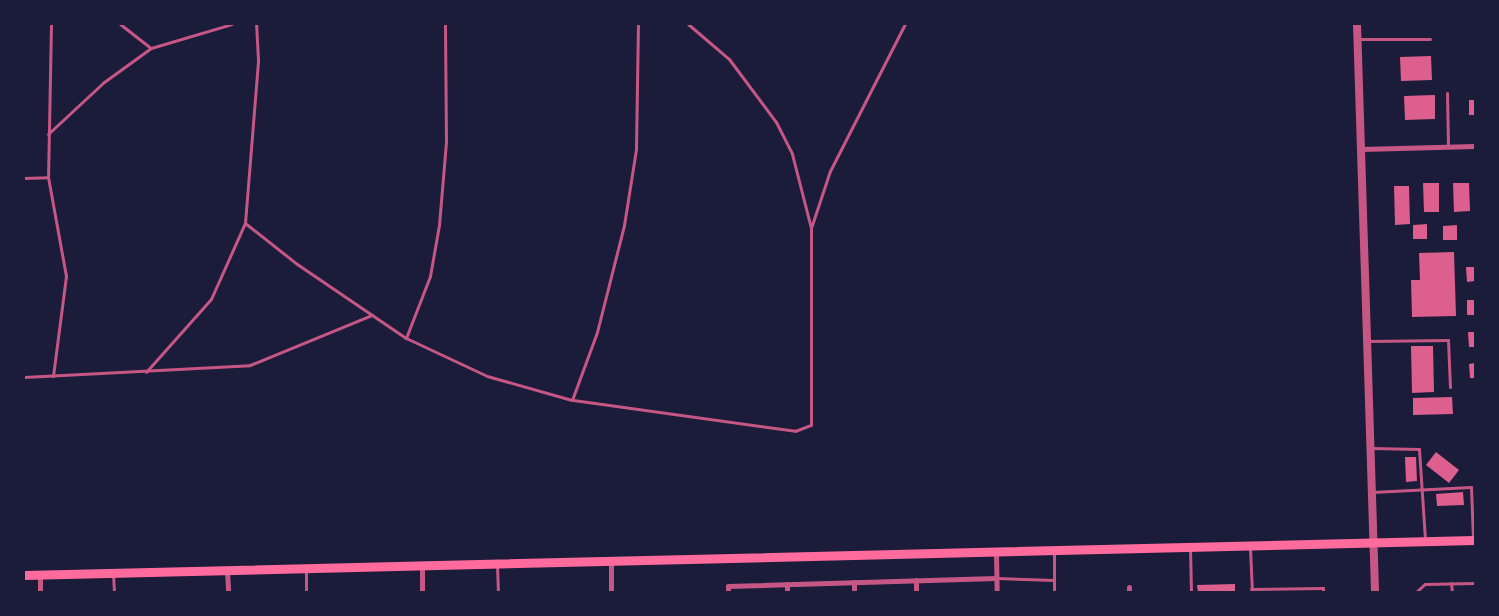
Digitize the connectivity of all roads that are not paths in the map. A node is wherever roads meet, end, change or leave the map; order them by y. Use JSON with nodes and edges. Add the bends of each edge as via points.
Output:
{"nodes":[{"id":1,"x":51,"y":24,"type":"edge"},
{"id":2,"x":120,"y":24,"type":"edge"},
{"id":3,"x":232,"y":24,"type":"edge"},
{"id":4,"x":256,"y":24,"type":"edge"},
{"id":5,"x":445,"y":24,"type":"edge"},
{"id":6,"x":638,"y":24,"type":"edge"},
{"id":7,"x":688,"y":24,"type":"edge"},
{"id":8,"x":905,"y":24,"type":"edge"},
{"id":9,"x":1357,"y":24,"type":"edge"},
{"id":10,"x":1358,"y":39,"type":"junction"},
{"id":11,"x":1430,"y":39,"type":"dead end"},
{"id":12,"x":151,"y":48,"type":"junction"},
{"id":13,"x":1447,"y":93,"type":"dead end"},
{"id":14,"x":47,"y":135,"type":"junction"},
{"id":15,"x":1475,"y":146,"type":"edge"},
{"id":16,"x":1448,"y":147,"type":"junction"},
{"id":17,"x":1361,"y":149,"type":"junction"},
{"id":18,"x":48,"y":177,"type":"junction"},
{"id":19,"x":24,"y":178,"type":"edge"},
{"id":20,"x":244,"y":223,"type":"junction"},
{"id":21,"x":811,"y":228,"type":"junction"},
{"id":22,"x":372,"y":315,"type":"junction"},
{"id":23,"x":406,"y":338,"type":"junction"},
{"id":24,"x":1367,"y":341,"type":"junction"},
{"id":25,"x":146,"y":372,"type":"junction"},
{"id":26,"x":53,"y":376,"type":"junction"},
{"id":27,"x":24,"y":377,"type":"edge"},
{"id":28,"x":1450,"y":387,"type":"dead end"},
{"id":29,"x":572,"y":400,"type":"junction"},
{"id":30,"x":1370,"y":448,"type":"junction"},
{"id":31,"x":1422,"y":490,"type":"junction"},
{"id":32,"x":1372,"y":492,"type":"junction"},
{"id":33,"x":1474,"y":540,"type":"edge"},
{"id":34,"x":1425,"y":541,"type":"junction"},
{"id":35,"x":1373,"y":543,"type":"junction"},
{"id":36,"x":1250,"y":547,"type":"junction"},
{"id":37,"x":1190,"y":548,"type":"junction"},
{"id":38,"x":1054,"y":551,"type":"junction"},
{"id":39,"x":996,"y":553,"type":"junction"},
{"id":40,"x":611,"y":561,"type":"junction"},
{"id":41,"x":497,"y":564,"type":"junction"},
{"id":42,"x":422,"y":566,"type":"junction"},
{"id":43,"x":306,"y":568,"type":"junction"},
{"id":44,"x":227,"y":570,"type":"junction"},
{"id":45,"x":113,"y":573,"type":"junction"},
{"id":46,"x":40,"y":574,"type":"junction"},
{"id":47,"x":24,"y":575,"type":"edge"},
{"id":48,"x":996,"y":578,"type":"junction"},
{"id":49,"x":916,"y":580,"type":"junction"},
{"id":50,"x":1054,"y":580,"type":"junction"},
{"id":51,"x":854,"y":582,"type":"junction"},
{"id":52,"x":1475,"y":582,"type":"edge"},
{"id":53,"x":1451,"y":583,"type":"junction"},
{"id":54,"x":787,"y":584,"type":"junction"},
{"id":55,"x":728,"y":589,"type":"edge"},
{"id":56,"x":1251,"y":591,"type":"edge"},
{"id":57,"x":40,"y":592,"type":"edge"},
{"id":58,"x":114,"y":592,"type":"edge"},
{"id":59,"x":228,"y":592,"type":"edge"},
{"id":60,"x":306,"y":592,"type":"edge"},
{"id":61,"x":422,"y":592,"type":"edge"},
{"id":62,"x":498,"y":592,"type":"edge"},
{"id":63,"x":611,"y":592,"type":"edge"},
{"id":64,"x":787,"y":592,"type":"edge"},
{"id":65,"x":854,"y":592,"type":"edge"},
{"id":66,"x":916,"y":592,"type":"edge"},
{"id":67,"x":997,"y":592,"type":"edge"},
{"id":68,"x":1054,"y":592,"type":"edge"},
{"id":69,"x":1192,"y":592,"type":"edge"},
{"id":70,"x":1323,"y":592,"type":"edge"},
{"id":71,"x":1375,"y":592,"type":"edge"},
{"id":72,"x":1416,"y":592,"type":"edge"},
{"id":73,"x":1452,"y":592,"type":"edge"}],
"edges":[{"from":1,"to":14,"type":"lane"},
{"from":2,"to":12,"type":"lane"},
{"from":3,"to":12,"type":"lane"},
{"from":4,"to":20,"type":"lane","via":[[258,60]]},
{"from":5,"to":23,"type":"lane","via":[[447,123],[439,225],[430,276]]},
{"from":6,"to":29,"type":"lane","via":[[636,150],[624,225],[597,332]]},
{"from":7,"to":21,"type":"lane","via":[[729,59],[776,122],[792,154]]},
{"from":8,"to":21,"type":"lane","via":[[830,171]]},
{"from":9,"to":10,"type":"street"},
{"from":10,"to":11,"type":"lane"},
{"from":10,"to":17,"type":"street"},
{"from":12,"to":14,"type":"lane","via":[[104,82]]},
{"from":13,"to":16,"type":"lane"},
{"from":14,"to":18,"type":"lane"},
{"from":15,"to":16,"type":"street"},
{"from":16,"to":17,"type":"street"},
{"from":17,"to":24,"type":"street"},
{"from":18,"to":19,"type":"lane"},
{"from":18,"to":26,"type":"lane","via":[[66,276]]},
{"from":20,"to":22,"type":"lane"},
{"from":20,"to":25,"type":"lane","via":[[211,299]]},
{"from":21,"to":29,"type":"lane","via":[[811,425],[795,431]]},
{"from":22,"to":23,"type":"lane"},
{"from":22,"to":25,"type":"lane","via":[[250,365]]},
{"from":23,"to":29,"type":"lane","via":[[487,376]]},
{"from":24,"to":28,"type":"lane","via":[[1448,340]]},
{"from":24,"to":30,"type":"street"},
{"from":25,"to":26,"type":"lane"},
{"from":26,"to":27,"type":"lane"},
{"from":30,"to":31,"type":"lane","via":[[1419,449]]},
{"from":30,"to":32,"type":"street"},
{"from":31,"to":32,"type":"lane"},
{"from":31,"to":33,"type":"lane","via":[[1471,487]]},
{"from":31,"to":34,"type":"lane"},
{"from":32,"to":35,"type":"street"},
{"from":33,"to":34,"type":"main road"},
{"from":34,"to":35,"type":"main road"},
{"from":35,"to":36,"type":"main road"},
{"from":35,"to":71,"type":"street"},
{"from":36,"to":37,"type":"main road"},
{"from":36,"to":56,"type":"lane"},
{"from":37,"to":38,"type":"main road"},
{"from":37,"to":69,"type":"lane"},
{"from":38,"to":39,"type":"main road"},
{"from":38,"to":50,"type":"lane"},
{"from":39,"to":40,"type":"main road"},
{"from":39,"to":48,"type":"street"},
{"from":40,"to":41,"type":"main road"},
{"from":40,"to":63,"type":"street"},
{"from":41,"to":42,"type":"main road"},
{"from":41,"to":62,"type":"lane"},
{"from":42,"to":43,"type":"main road"},
{"from":42,"to":61,"type":"street"},
{"from":43,"to":44,"type":"main road"},
{"from":43,"to":60,"type":"lane"},
{"from":44,"to":45,"type":"main road"},
{"from":44,"to":59,"type":"street"},
{"from":45,"to":46,"type":"main road"},
{"from":45,"to":58,"type":"lane"},
{"from":46,"to":47,"type":"main road"},
{"from":46,"to":57,"type":"street"},
{"from":48,"to":49,"type":"street"},
{"from":48,"to":50,"type":"lane"},
{"from":48,"to":67,"type":"street"},
{"from":49,"to":51,"type":"street"},
{"from":49,"to":66,"type":"street"},
{"from":50,"to":68,"type":"lane"},
{"from":51,"to":54,"type":"street"},
{"from":51,"to":65,"type":"street"},
{"from":52,"to":53,"type":"lane"},
{"from":53,"to":72,"type":"lane","via":[[1425,584]]},
{"from":53,"to":73,"type":"lane"},
{"from":54,"to":55,"type":"street"},
{"from":54,"to":64,"type":"street"},
{"from":56,"to":70,"type":"lane","via":[[1323,588]]}]}
